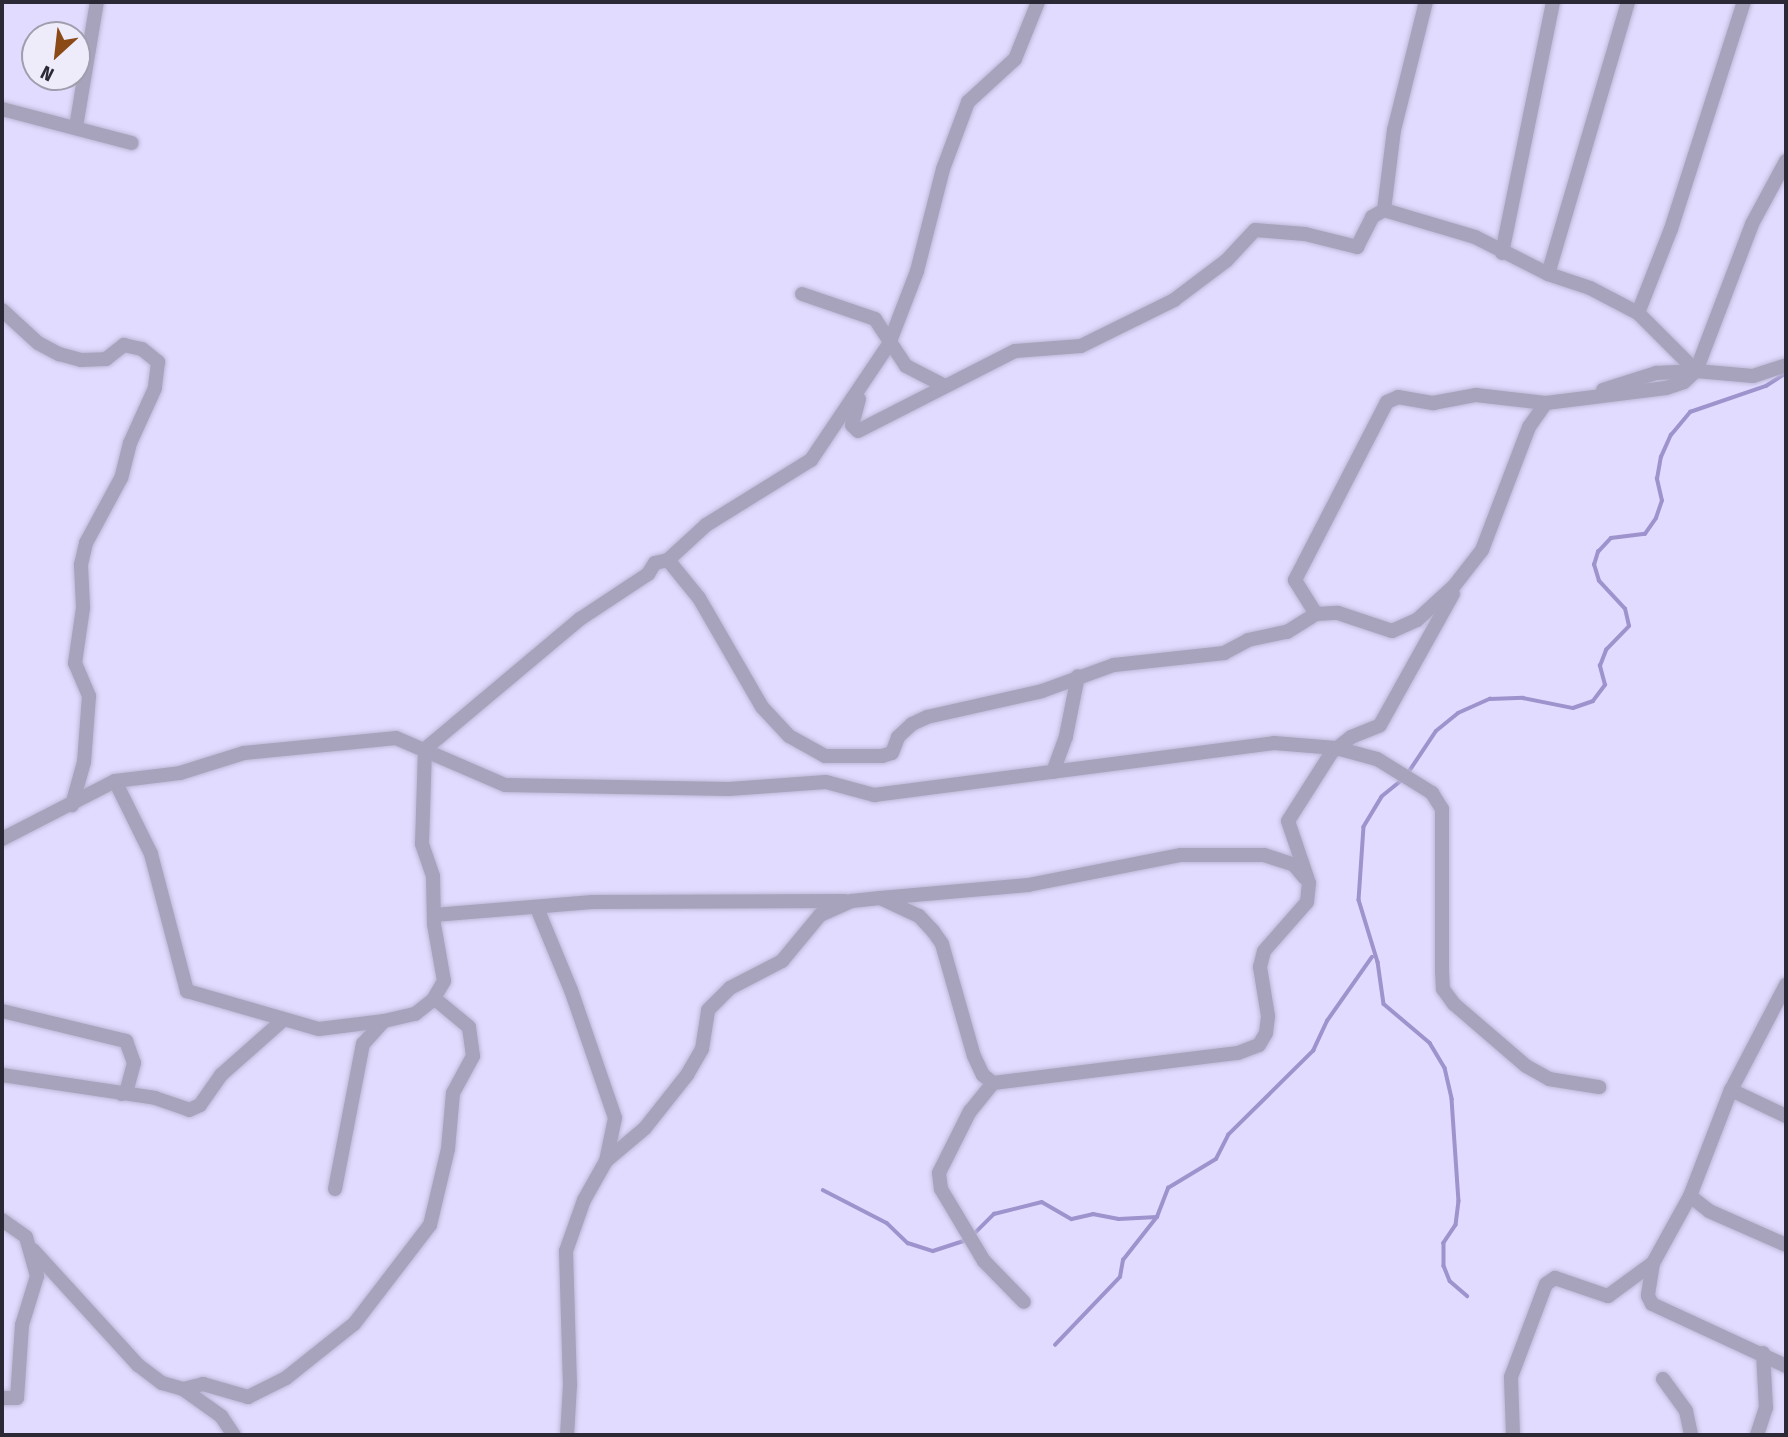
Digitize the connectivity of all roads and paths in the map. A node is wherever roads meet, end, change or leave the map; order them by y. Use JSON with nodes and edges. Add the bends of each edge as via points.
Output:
{"nodes":[{"id":1,"x":97,"y":2,"type":"edge"},
{"id":2,"x":1038,"y":2,"type":"edge"},
{"id":3,"x":1426,"y":2,"type":"edge"},
{"id":4,"x":1553,"y":2,"type":"edge"},
{"id":5,"x":1628,"y":2,"type":"edge"},
{"id":6,"x":1744,"y":2,"type":"edge"},
{"id":7,"x":2,"y":109,"type":"edge"},
{"id":8,"x":76,"y":127,"type":"junction"},
{"id":9,"x":132,"y":143,"type":"dead end"},
{"id":10,"x":1786,"y":161,"type":"edge"},
{"id":11,"x":1384,"y":209,"type":"junction"},
{"id":12,"x":1502,"y":253,"type":"junction"},
{"id":13,"x":1548,"y":274,"type":"junction"},
{"id":14,"x":802,"y":293,"type":"dead end"},
{"id":15,"x":2,"y":310,"type":"edge"},
{"id":16,"x":1638,"y":313,"type":"junction"},
{"id":17,"x":889,"y":344,"type":"junction"},
{"id":18,"x":1786,"y":365,"type":"edge"},
{"id":19,"x":1696,"y":371,"type":"junction"},
{"id":20,"x":864,"y":384,"type":"junction"},
{"id":21,"x":943,"y":384,"type":"junction"},
{"id":22,"x":1546,"y":403,"type":"junction"},
{"id":23,"x":668,"y":560,"type":"junction"},
{"id":24,"x":1456,"y":583,"type":"junction"},
{"id":25,"x":1316,"y":614,"type":"junction"},
{"id":26,"x":1078,"y":676,"type":"junction"},
{"id":27,"x":1336,"y":748,"type":"junction"},
{"id":28,"x":425,"y":750,"type":"junction"},
{"id":29,"x":1053,"y":772,"type":"junction"},
{"id":30,"x":115,"y":780,"type":"junction"},
{"id":31,"x":72,"y":805,"type":"junction"},
{"id":32,"x":2,"y":839,"type":"edge"},
{"id":33,"x":1309,"y":883,"type":"junction"},
{"id":34,"x":880,"y":898,"type":"junction"},
{"id":35,"x":852,"y":901,"type":"junction"},
{"id":36,"x":537,"y":908,"type":"junction"},
{"id":37,"x":434,"y":915,"type":"junction"},
{"id":38,"x":1786,"y":985,"type":"edge"},
{"id":39,"x":435,"y":998,"type":"junction"},
{"id":40,"x":1782,"y":1004,"type":"edge"},
{"id":41,"x":2,"y":1011,"type":"edge"},
{"id":42,"x":282,"y":1021,"type":"junction"},
{"id":43,"x":384,"y":1021,"type":"junction"},
{"id":44,"x":2,"y":1075,"type":"edge"},
{"id":45,"x":993,"y":1083,"type":"junction"},
{"id":46,"x":1599,"y":1087,"type":"dead end"},
{"id":47,"x":1731,"y":1090,"type":"junction"},
{"id":48,"x":121,"y":1094,"type":"junction"},
{"id":49,"x":1786,"y":1115,"type":"edge"},
{"id":50,"x":606,"y":1161,"type":"junction"},
{"id":51,"x":335,"y":1189,"type":"dead end"},
{"id":52,"x":1690,"y":1196,"type":"junction"},
{"id":53,"x":2,"y":1220,"type":"edge"},
{"id":54,"x":1786,"y":1245,"type":"edge"},
{"id":55,"x":33,"y":1251,"type":"junction"},
{"id":56,"x":1653,"y":1264,"type":"junction"},
{"id":57,"x":1024,"y":1302,"type":"dead end"},
{"id":58,"x":1763,"y":1353,"type":"junction"},
{"id":59,"x":1786,"y":1366,"type":"edge"},
{"id":60,"x":1664,"y":1379,"type":"dead end"},
{"id":61,"x":183,"y":1390,"type":"junction"},
{"id":62,"x":2,"y":1398,"type":"edge"},
{"id":63,"x":234,"y":1435,"type":"edge"},
{"id":64,"x":567,"y":1435,"type":"edge"},
{"id":65,"x":1513,"y":1435,"type":"edge"},
{"id":66,"x":1691,"y":1435,"type":"edge"},
{"id":67,"x":1757,"y":1435,"type":"edge"}],
"edges":[{"from":1,"to":8,"type":"street"},
{"from":2,"to":17,"type":"street","via":[[1015,59],[968,102],[943,169],[917,271]]},
{"from":3,"to":11,"type":"street","via":[[1394,130]]},
{"from":4,"to":12,"type":"street"},
{"from":5,"to":13,"type":"street"},
{"from":6,"to":16,"type":"street","via":[[1671,229]]},
{"from":7,"to":8,"type":"street"},
{"from":8,"to":9,"type":"street"},
{"from":10,"to":19,"type":"street","via":[[1752,225]]},
{"from":11,"to":12,"type":"street","via":[[1475,237]]},
{"from":11,"to":21,"type":"street","via":[[1372,217],[1357,247],[1305,234],[1255,230],[1226,261],[1174,300],[1140,317],[1081,346],[1015,351]]},
{"from":12,"to":13,"type":"street"},
{"from":13,"to":16,"type":"street","via":[[1590,288]]},
{"from":14,"to":17,"type":"street","via":[[875,319],[887,332]]},
{"from":15,"to":31,"type":"street","via":[[38,343],[59,354],[81,360],[106,359],[124,345],[142,349],[158,362],[155,388],[130,443],[121,478],[86,543],[81,565],[83,608],[75,663],[89,706]]},
{"from":16,"to":19,"type":"street"},
{"from":17,"to":20,"type":"street"},
{"from":17,"to":21,"type":"street","via":[[906,366]]},
{"from":18,"to":19,"type":"street","via":[[1753,376]]},
{"from":19,"to":22,"type":"street","via":[[1684,382],[1666,388]]},
{"from":20,"to":21,"type":"street","via":[[852,425],[858,431]]},
{"from":20,"to":23,"type":"street","via":[[811,460],[706,525]]},
{"from":22,"to":24,"type":"street","via":[[1529,427],[1491,532]]},
{"from":22,"to":25,"type":"street","via":[[1476,395],[1433,403],[1398,397],[1387,402],[1295,580]]},
{"from":23,"to":26,"type":"street","via":[[699,598],[762,707],[789,736],[825,756],[892,753],[898,737],[927,717],[1042,691]]},
{"from":23,"to":28,"type":"street","via":[[655,563],[648,574],[580,619]]},
{"from":24,"to":25,"type":"street","via":[[1417,620],[1392,631],[1338,613]]},
{"from":24,"to":27,"type":"street","via":[[1380,726]]},
{"from":25,"to":26,"type":"street","via":[[1287,632],[1248,640],[1224,653],[1114,665]]},
{"from":26,"to":29,"type":"street","via":[[1066,736]]},
{"from":27,"to":29,"type":"street","via":[[1274,743]]},
{"from":27,"to":33,"type":"street","via":[[1288,821]]},
{"from":27,"to":46,"type":"street","via":[[1377,758],[1432,793],[1442,809],[1441,971],[1443,989],[1454,1004],[1525,1066],[1549,1079]]},
{"from":28,"to":29,"type":"street","via":[[505,785],[729,789],[826,782],[874,795]]},
{"from":28,"to":30,"type":"street","via":[[396,738],[339,743],[244,753],[180,773]]},
{"from":28,"to":37,"type":"street","via":[[426,785],[420,816],[422,844],[433,876]]},
{"from":30,"to":31,"type":"street"},
{"from":30,"to":42,"type":"street","via":[[151,854],[187,992],[256,1008]]},
{"from":31,"to":32,"type":"street"},
{"from":33,"to":34,"type":"street","via":[[1294,865],[1264,855],[1194,855],[1028,885]]},
{"from":33,"to":45,"type":"street","via":[[1307,902],[1264,951],[1260,967],[1268,1016],[1259,1045],[1238,1052]]},
{"from":34,"to":35,"type":"street"},
{"from":34,"to":45,"type":"street","via":[[919,916],[942,944],[974,1056],[982,1075]]},
{"from":35,"to":36,"type":"street","via":[[592,902]]},
{"from":35,"to":50,"type":"street","via":[[820,915],[782,961],[730,988],[708,1010],[702,1049],[687,1075],[645,1128]]},
{"from":36,"to":37,"type":"street"},
{"from":36,"to":50,"type":"street","via":[[611,1103],[615,1118]]},
{"from":37,"to":39,"type":"street","via":[[444,981]]},
{"from":38,"to":40,"type":"street"},
{"from":39,"to":43,"type":"street","via":[[415,1014]]},
{"from":39,"to":61,"type":"street","via":[[469,1027],[473,1041],[471,1065],[453,1093],[448,1149],[430,1225],[354,1324],[295,1372],[248,1397],[203,1384]]},
{"from":40,"to":47,"type":"street"},
{"from":41,"to":48,"type":"street","via":[[126,1041],[134,1063],[127,1090]]},
{"from":42,"to":43,"type":"street","via":[[330,1030]]},
{"from":42,"to":48,"type":"street","via":[[221,1074],[200,1105],[189,1110],[155,1098]]},
{"from":43,"to":51,"type":"street","via":[[363,1044]]},
{"from":44,"to":48,"type":"street"},
{"from":45,"to":57,"type":"street","via":[[970,1111],[939,1174],[942,1189],[984,1261]]},
{"from":47,"to":49,"type":"street"},
{"from":47,"to":52,"type":"street"},
{"from":50,"to":64,"type":"street","via":[[584,1200],[566,1251]]},
{"from":52,"to":54,"type":"street","via":[[1709,1212]]},
{"from":52,"to":56,"type":"street","via":[[1668,1244]]},
{"from":53,"to":55,"type":"street","via":[[20,1230]]},
{"from":55,"to":61,"type":"street","via":[[146,1372]]},
{"from":55,"to":62,"type":"street","via":[[37,1276],[22,1325],[17,1398]]},
{"from":56,"to":58,"type":"street","via":[[1648,1296],[1652,1304]]},
{"from":56,"to":65,"type":"street","via":[[1608,1296],[1555,1278],[1546,1284],[1511,1377]]},
{"from":58,"to":59,"type":"street"},
{"from":58,"to":67,"type":"street","via":[[1766,1408]]},
{"from":60,"to":66,"type":"street","via":[[1686,1411]]},
{"from":61,"to":63,"type":"street","via":[[221,1416]]}]}
